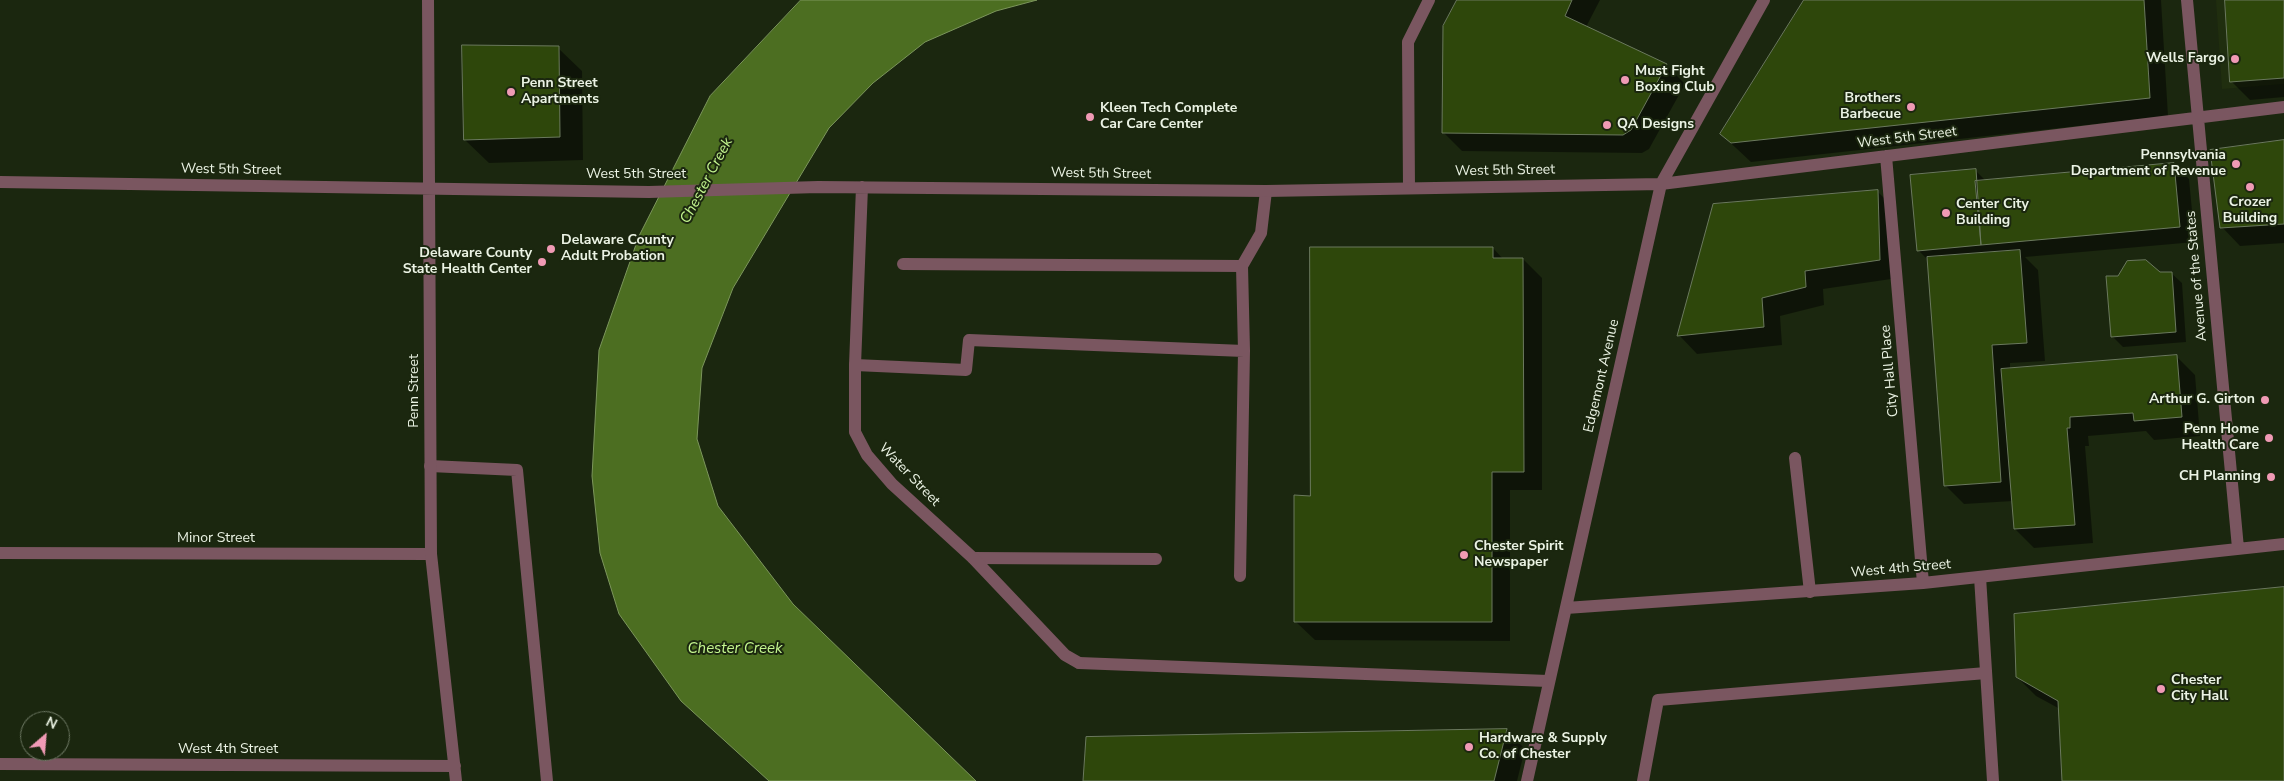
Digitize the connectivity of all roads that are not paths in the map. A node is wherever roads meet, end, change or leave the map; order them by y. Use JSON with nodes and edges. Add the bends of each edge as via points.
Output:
{"nodes":[{"id":1,"x":428,"y":0,"type":"edge"},
{"id":2,"x":1429,"y":0,"type":"edge"},
{"id":3,"x":1764,"y":0,"type":"edge"},
{"id":4,"x":2187,"y":0,"type":"edge"},
{"id":5,"x":2284,"y":107,"type":"edge"},
{"id":6,"x":2198,"y":117,"type":"junction"},
{"id":7,"x":1886,"y":156,"type":"junction"},
{"id":8,"x":0,"y":182,"type":"edge"},
{"id":9,"x":1660,"y":184,"type":"junction"},
{"id":10,"x":862,"y":187,"type":"junction"},
{"id":11,"x":428,"y":188,"type":"junction"},
{"id":12,"x":1409,"y":188,"type":"junction"},
{"id":13,"x":1266,"y":190,"type":"junction"},
{"id":14,"x":903,"y":264,"type":"dead end"},
{"id":15,"x":1242,"y":266,"type":"junction"},
{"id":16,"x":1244,"y":351,"type":"junction"},
{"id":17,"x":855,"y":365,"type":"junction"},
{"id":18,"x":1795,"y":458,"type":"dead end"},
{"id":19,"x":430,"y":466,"type":"junction"},
{"id":20,"x":2284,"y":544,"type":"edge"},
{"id":21,"x":2238,"y":548,"type":"junction"},
{"id":22,"x":0,"y":553,"type":"edge"},
{"id":23,"x":431,"y":554,"type":"junction"},
{"id":24,"x":972,"y":558,"type":"junction"},
{"id":25,"x":1156,"y":559,"type":"dead end"},
{"id":26,"x":1240,"y":576,"type":"dead end"},
{"id":27,"x":1980,"y":576,"type":"junction"},
{"id":28,"x":1923,"y":583,"type":"junction"},
{"id":29,"x":1810,"y":592,"type":"junction"},
{"id":30,"x":1566,"y":608,"type":"junction"},
{"id":31,"x":1986,"y":673,"type":"junction"},
{"id":32,"x":1548,"y":681,"type":"junction"},
{"id":33,"x":0,"y":764,"type":"edge"},
{"id":34,"x":455,"y":766,"type":"junction"},
{"id":35,"x":456,"y":781,"type":"edge"},
{"id":36,"x":547,"y":781,"type":"edge"},
{"id":37,"x":1527,"y":781,"type":"edge"},
{"id":38,"x":1643,"y":781,"type":"edge"},
{"id":39,"x":1993,"y":781,"type":"edge"}],
"edges":[{"from":1,"to":11,"type":"street","name":"Penn Street"},
{"from":2,"to":12,"type":"street","via":[[1408,42]]},
{"from":3,"to":9,"type":"street","name":"Edgemont Avenue"},
{"from":4,"to":6,"type":"street","name":"Avenue of the States"},
{"from":5,"to":6,"type":"street","name":"West 5th Street"},
{"from":6,"to":7,"type":"street","name":"West 5th Street"},
{"from":6,"to":21,"type":"street","name":"Avenue of the States"},
{"from":7,"to":9,"type":"street","name":"West 5th Street"},
{"from":7,"to":28,"type":"street","name":"City Hall Place"},
{"from":8,"to":11,"type":"street","name":"West 5th Street"},
{"from":9,"to":12,"type":"street","name":"West 5th Street"},
{"from":9,"to":30,"type":"street","name":"Edgemont Avenue"},
{"from":10,"to":11,"type":"street","name":"West 5th Street","via":[[649,192]]},
{"from":10,"to":13,"type":"street","name":"West 5th Street"},
{"from":10,"to":17,"type":"street","name":"Water Street"},
{"from":11,"to":19,"type":"street","name":"Penn Street"},
{"from":12,"to":13,"type":"street","name":"West 5th Street"},
{"from":13,"to":15,"type":"street","via":[[1261,233]]},
{"from":14,"to":15,"type":"street"},
{"from":15,"to":16,"type":"street"},
{"from":16,"to":17,"type":"street","via":[[968,340],[966,370]]},
{"from":16,"to":26,"type":"street"},
{"from":17,"to":24,"type":"street","name":"Water Street","via":[[855,432],[867,455],[892,484]]},
{"from":18,"to":29,"type":"street"},
{"from":19,"to":23,"type":"street","name":"Penn Street"},
{"from":19,"to":36,"type":"street","via":[[517,470]]},
{"from":20,"to":21,"type":"street","name":"West 4th Street"},
{"from":21,"to":27,"type":"street","name":"West 4th Street"},
{"from":22,"to":23,"type":"street","name":"Minor Street"},
{"from":23,"to":34,"type":"street","name":"Penn Street"},
{"from":24,"to":25,"type":"street"},
{"from":24,"to":32,"type":"street","name":"Water Street","via":[[1065,655],[1079,664]]},
{"from":27,"to":28,"type":"street","name":"West 4th Street"},
{"from":27,"to":31,"type":"street"},
{"from":28,"to":29,"type":"street","name":"West 4th Street"},
{"from":29,"to":30,"type":"street","name":"West 4th Street"},
{"from":30,"to":32,"type":"street","name":"Edgemont Avenue"},
{"from":31,"to":38,"type":"street","via":[[1658,700]]},
{"from":31,"to":39,"type":"street"},
{"from":32,"to":37,"type":"street","name":"Edgemont Avenue"},
{"from":33,"to":34,"type":"street","name":"West 4th Street"},
{"from":34,"to":35,"type":"street","name":"Penn Street"}]}
